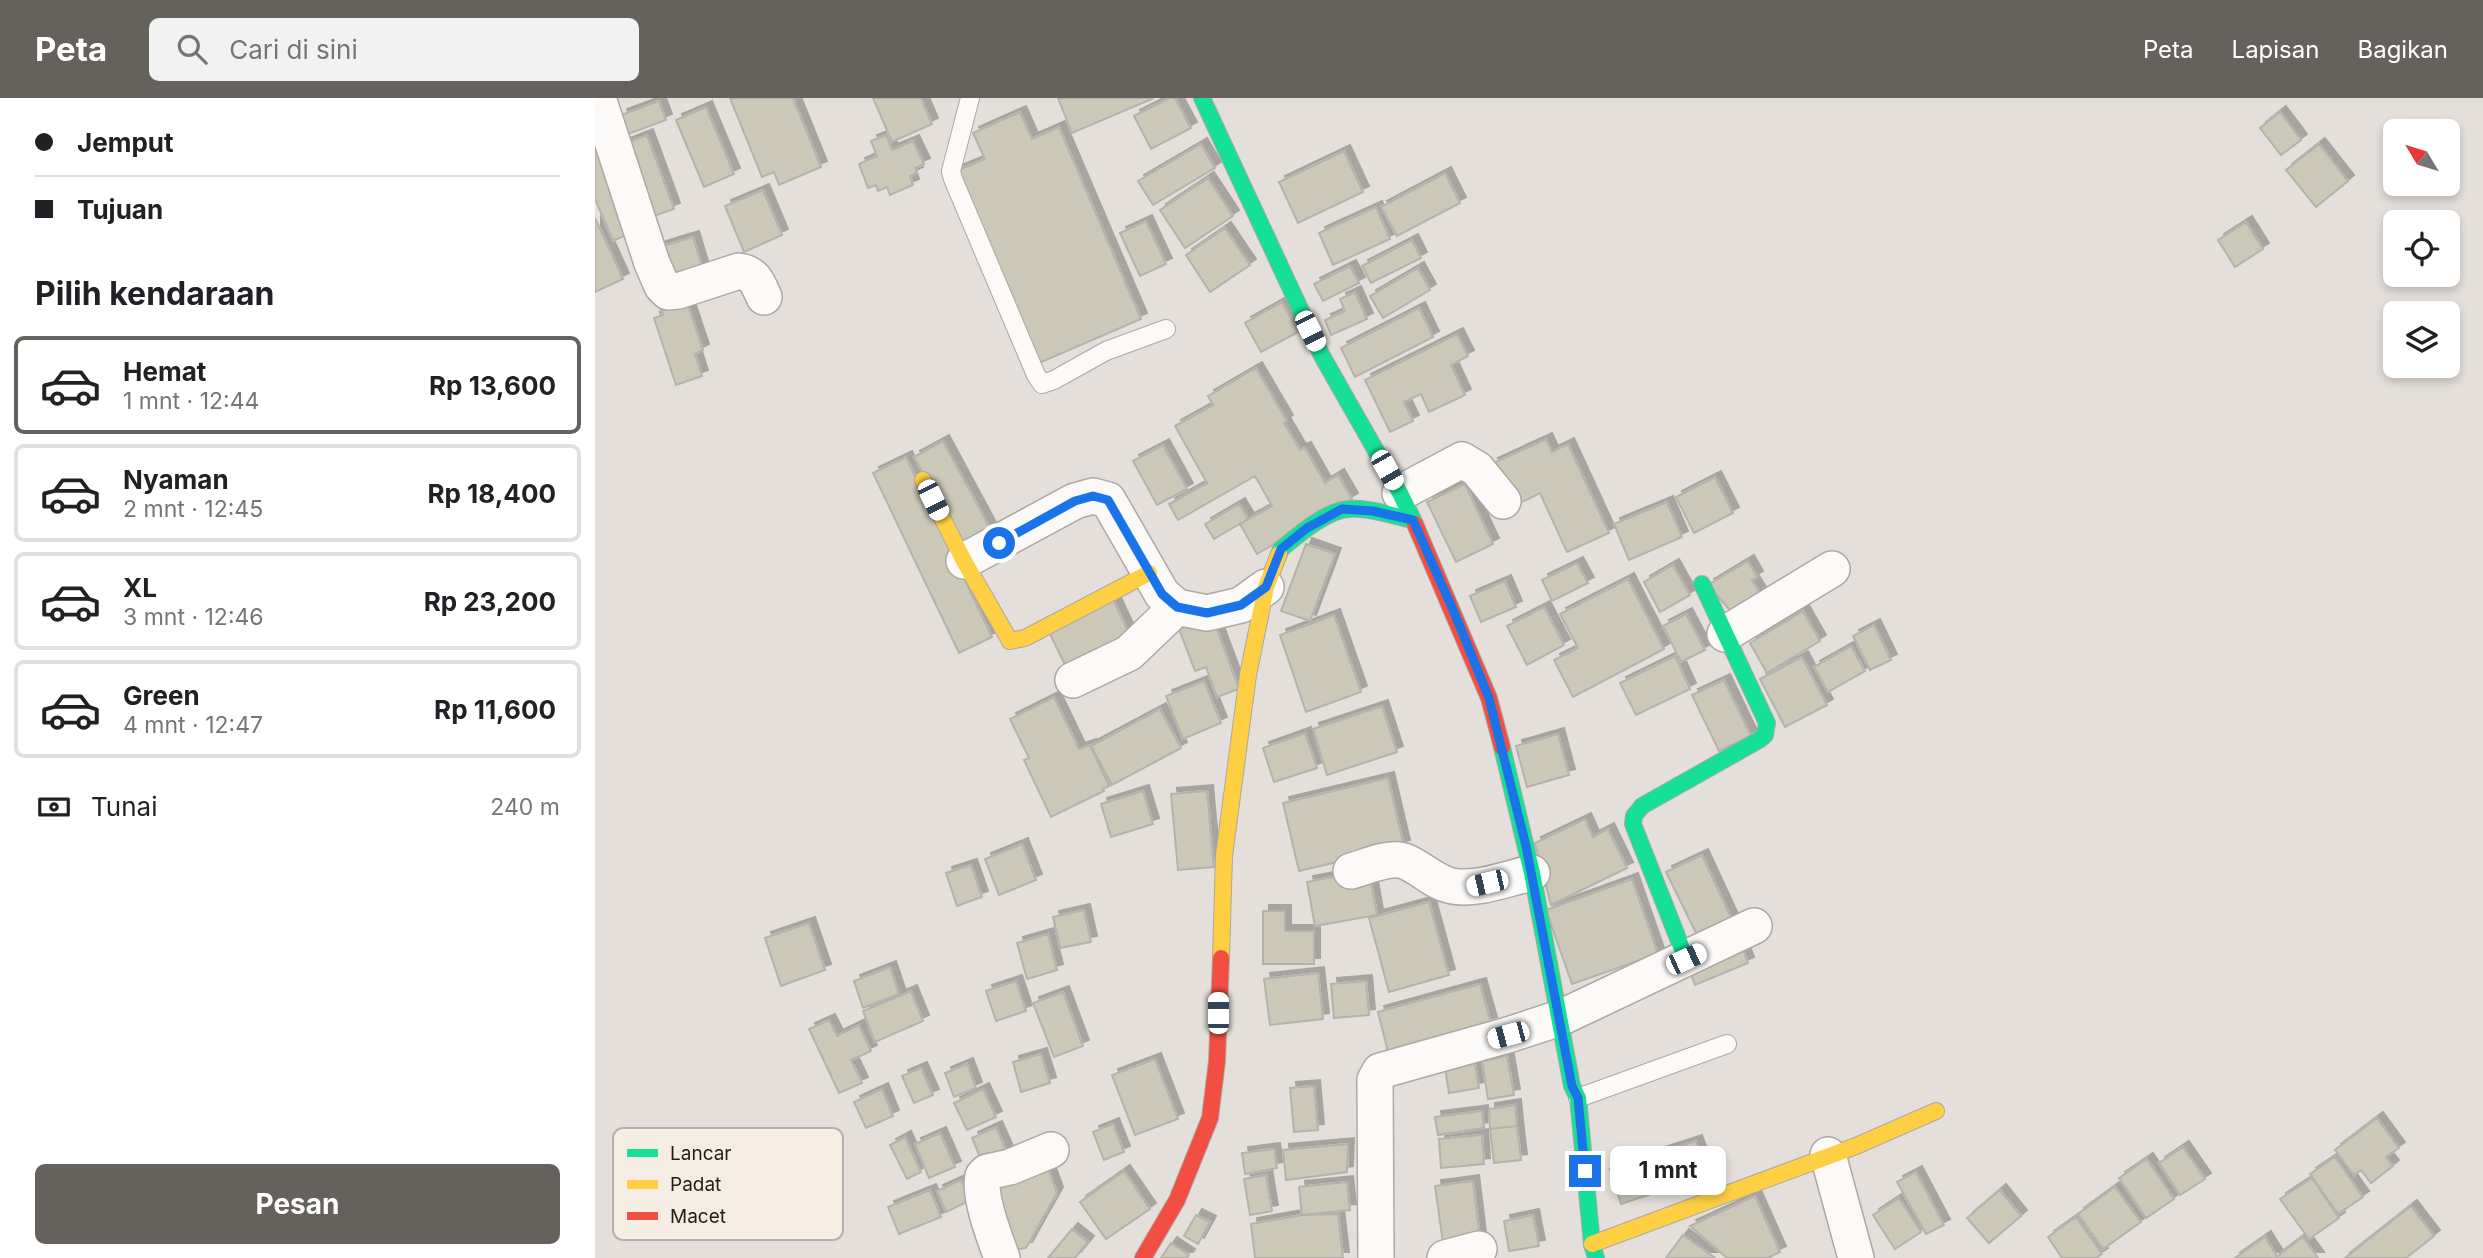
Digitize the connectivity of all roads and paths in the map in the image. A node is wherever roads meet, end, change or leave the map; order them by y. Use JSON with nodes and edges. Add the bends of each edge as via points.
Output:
{"nodes":[{"id":1,"x":598,"y":98,"type":"edge"},
{"id":2,"x":970,"y":98,"type":"edge"},
{"id":3,"x":1202,"y":98,"type":"edge"},
{"id":4,"x":764,"y":297,"type":"dead end"},
{"id":5,"x":1166,"y":329,"type":"dead end"},
{"id":6,"x":923,"y":480,"type":"dead end"},
{"id":7,"x":1503,"y":501,"type":"dead end"},
{"id":8,"x":1407,"y":506,"type":"junction"},
{"id":9,"x":964,"y":561,"type":"junction"},
{"id":10,"x":1832,"y":569,"type":"dead end"},
{"id":11,"x":1149,"y":573,"type":"junction"},
{"id":12,"x":1702,"y":584,"type":"dead end"},
{"id":13,"x":1266,"y":587,"type":"junction"},
{"id":14,"x":1177,"y":607,"type":"junction"},
{"id":15,"x":1725,"y":634,"type":"junction"},
{"id":16,"x":1073,"y":680,"type":"dead end"},
{"id":17,"x":1351,"y":871,"type":"dead end"},
{"id":18,"x":1532,"y":873,"type":"junction"},
{"id":19,"x":1754,"y":926,"type":"dead end"},
{"id":20,"x":1686,"y":959,"type":"junction"},
{"id":21,"x":1560,"y":1018,"type":"junction"},
{"id":22,"x":1727,"y":1044,"type":"dead end"},
{"id":23,"x":1578,"y":1098,"type":"junction"},
{"id":24,"x":1935,"y":1111,"type":"dead end"},
{"id":25,"x":1051,"y":1150,"type":"dead end"},
{"id":26,"x":1828,"y":1155,"type":"junction"},
{"id":27,"x":1479,"y":1249,"type":"dead end"},
{"id":28,"x":1594,"y":1251,"type":"edge"},
{"id":29,"x":1002,"y":1258,"type":"edge"},
{"id":30,"x":1143,"y":1258,"type":"edge"},
{"id":31,"x":1376,"y":1258,"type":"edge"},
{"id":32,"x":1445,"y":1258,"type":"edge"},
{"id":33,"x":1856,"y":1258,"type":"edge"}],
"edges":[{"from":1,"to":4,"type":"street","via":[[662,286],[668,292],[678,291],[739,271],[755,279]]},
{"from":2,"to":5,"type":"lane","via":[[951,171],[953,179],[1042,384],[1107,351]]},
{"from":3,"to":8,"type":"street","via":[[1322,356]]},
{"from":6,"to":9,"type":"street"},
{"from":7,"to":8,"type":"street","via":[[1477,469],[1462,460]]},
{"from":8,"to":13,"type":"street","via":[[1342,509],[1307,528],[1281,549]]},
{"from":8,"to":18,"type":"street","via":[[1489,698]]},
{"from":9,"to":11,"type":"street","via":[[1075,501],[1093,496],[1108,500]]},
{"from":9,"to":11,"type":"street","via":[[1013,642]]},
{"from":10,"to":15,"type":"street"},
{"from":11,"to":14,"type":"street"},
{"from":12,"to":15,"type":"street"},
{"from":13,"to":14,"type":"street","via":[[1241,605],[1207,613]]},
{"from":13,"to":30,"type":"street","via":[[1248,675],[1224,856],[1217,1061],[1210,1118],[1177,1200]]},
{"from":14,"to":16,"type":"street","via":[[1129,653]]},
{"from":15,"to":20,"type":"street","via":[[1767,723],[1765,735],[1642,806],[1633,824]]},
{"from":17,"to":18,"type":"street","via":[[1403,861],[1453,887]]},
{"from":18,"to":21,"type":"street"},
{"from":19,"to":20,"type":"street"},
{"from":20,"to":21,"type":"street"},
{"from":21,"to":23,"type":"street"},
{"from":21,"to":31,"type":"street","via":[[1377,1074]]},
{"from":22,"to":23,"type":"lane"},
{"from":23,"to":28,"type":"street"},
{"from":24,"to":26,"type":"street"},
{"from":25,"to":29,"type":"street","via":[[983,1176],[991,1230]]},
{"from":26,"to":28,"type":"street"},
{"from":26,"to":33,"type":"street"},
{"from":27,"to":32,"type":"street"}]}
